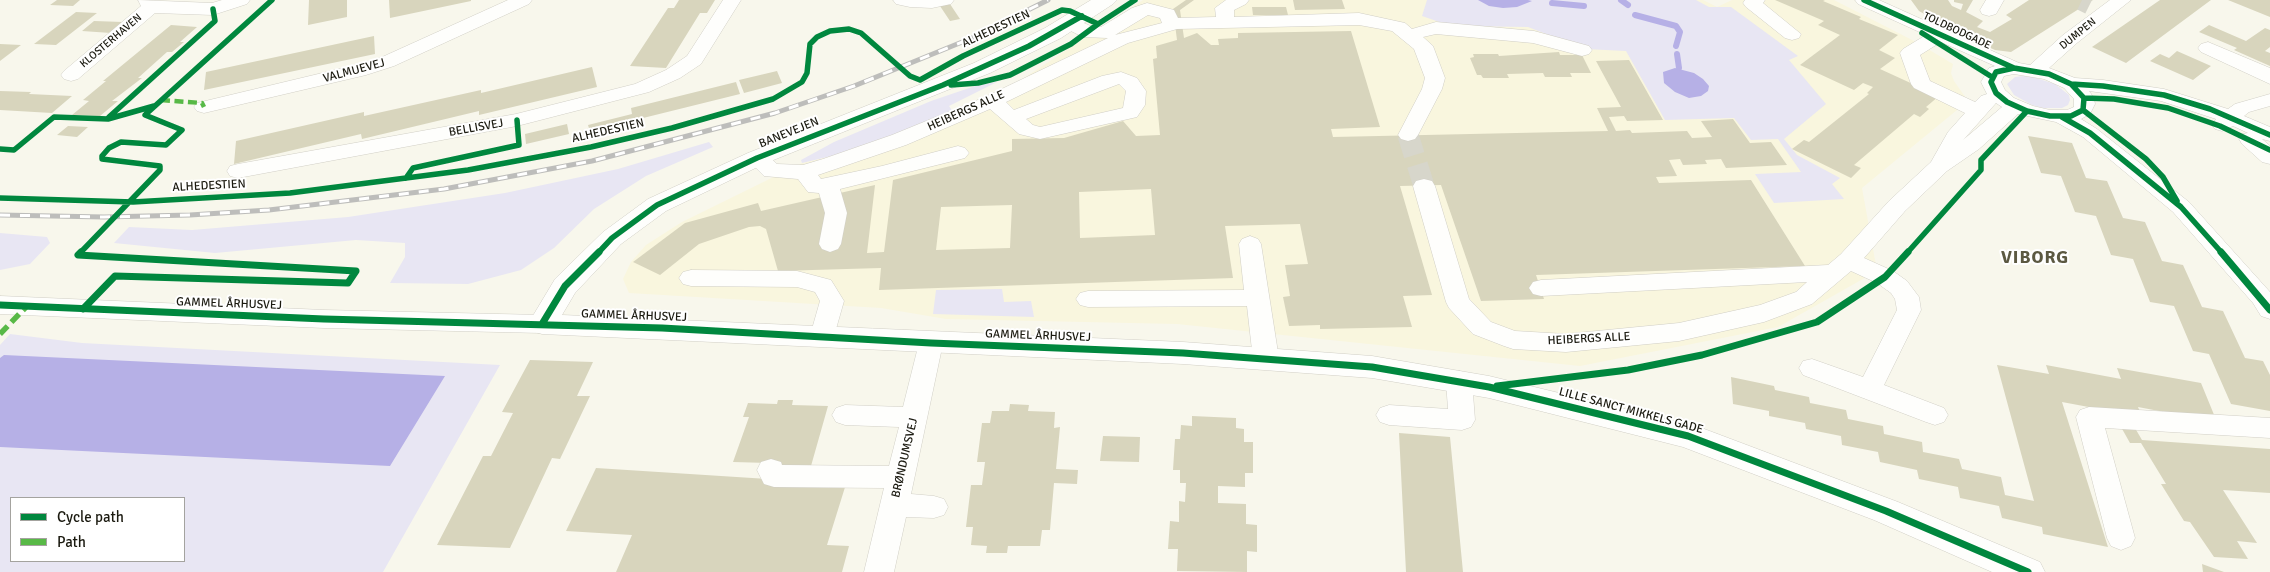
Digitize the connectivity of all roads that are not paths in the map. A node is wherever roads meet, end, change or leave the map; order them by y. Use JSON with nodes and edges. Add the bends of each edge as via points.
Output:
{"nodes":[{"id":1,"x":240,"y":0,"type":"edge"},
{"id":2,"x":523,"y":0,"type":"edge"},
{"id":3,"x":732,"y":0,"type":"edge"},
{"id":4,"x":902,"y":0,"type":"edge"},
{"id":5,"x":945,"y":0,"type":"edge"},
{"id":6,"x":1106,"y":0,"type":"edge"},
{"id":7,"x":1174,"y":0,"type":"edge"},
{"id":8,"x":1240,"y":0,"type":"edge"},
{"id":9,"x":1347,"y":0,"type":"edge"},
{"id":10,"x":1756,"y":0,"type":"edge"},
{"id":11,"x":2122,"y":0,"type":"edge"},
{"id":12,"x":1869,"y":1,"type":"edge"},
{"id":13,"x":149,"y":4,"type":"edge"},
{"id":14,"x":1154,"y":9,"type":"junction"},
{"id":15,"x":1359,"y":19,"type":"junction"},
{"id":16,"x":1070,"y":23,"type":"junction"},
{"id":17,"x":1226,"y":23,"type":"junction"},
{"id":18,"x":1172,"y":24,"type":"junction"},
{"id":19,"x":1792,"y":34,"type":"dead end"},
{"id":20,"x":1409,"y":35,"type":"junction"},
{"id":21,"x":1933,"y":39,"type":"junction"},
{"id":22,"x":2208,"y":48,"type":"dead end"},
{"id":23,"x":1582,"y":50,"type":"dead end"},
{"id":24,"x":2014,"y":68,"type":"junction"},
{"id":25,"x":2036,"y":70,"type":"junction"},
{"id":26,"x":71,"y":75,"type":"dead end"},
{"id":27,"x":2270,"y":78,"type":"edge"},
{"id":28,"x":1994,"y":85,"type":"junction"},
{"id":29,"x":2079,"y":97,"type":"junction"},
{"id":30,"x":2270,"y":100,"type":"edge"},
{"id":31,"x":992,"y":101,"type":"junction"},
{"id":32,"x":2015,"y":106,"type":"junction"},
{"id":33,"x":204,"y":107,"type":"dead end"},
{"id":34,"x":1977,"y":111,"type":"junction"},
{"id":35,"x":2062,"y":117,"type":"junction"},
{"id":36,"x":1011,"y":118,"type":"junction"},
{"id":37,"x":2225,"y":121,"type":"junction"},
{"id":38,"x":1408,"y":135,"type":"tunnel mouth"},
{"id":39,"x":2270,"y":135,"type":"edge"},
{"id":40,"x":2249,"y":139,"type":"junction"},
{"id":41,"x":2270,"y":150,"type":"edge"},
{"id":42,"x":958,"y":153,"type":"dead end"},
{"id":43,"x":757,"y":158,"type":"junction"},
{"id":44,"x":2270,"y":158,"type":"edge"},
{"id":45,"x":1939,"y":166,"type":"junction"},
{"id":46,"x":238,"y":171,"type":"dead end"},
{"id":47,"x":804,"y":172,"type":"junction"},
{"id":48,"x":828,"y":185,"type":"junction"},
{"id":49,"x":1424,"y":186,"type":"tunnel mouth"},
{"id":50,"x":2181,"y":207,"type":"junction"},
{"id":51,"x":830,"y":244,"type":"dead end"},
{"id":52,"x":1250,"y":244,"type":"dead end"},
{"id":53,"x":1842,"y":266,"type":"junction"},
{"id":54,"x":691,"y":278,"type":"dead end"},
{"id":55,"x":1725,"y":279,"type":"junction"},
{"id":56,"x":1541,"y":288,"type":"dead end"},
{"id":57,"x":1258,"y":298,"type":"junction"},
{"id":58,"x":1088,"y":299,"type":"dead end"},
{"id":59,"x":1791,"y":303,"type":"junction"},
{"id":60,"x":0,"y":305,"type":"edge"},
{"id":61,"x":2270,"y":310,"type":"edge"},
{"id":62,"x":542,"y":324,"type":"junction"},
{"id":63,"x":822,"y":336,"type":"junction"},
{"id":64,"x":931,"y":343,"type":"junction"},
{"id":65,"x":1266,"y":359,"type":"junction"},
{"id":66,"x":1812,"y":368,"type":"dead end"},
{"id":67,"x":1459,"y":381,"type":"junction"},
{"id":68,"x":1870,"y":388,"type":"junction"},
{"id":69,"x":1389,"y":414,"type":"dead end"},
{"id":70,"x":1935,"y":414,"type":"dead end"},
{"id":71,"x":845,"y":415,"type":"dead end"},
{"id":72,"x":914,"y":418,"type":"junction"},
{"id":73,"x":2270,"y":428,"type":"edge"},
{"id":74,"x":771,"y":470,"type":"dead end"},
{"id":75,"x":900,"y":477,"type":"junction"},
{"id":76,"x":894,"y":505,"type":"junction"},
{"id":77,"x":934,"y":507,"type":"dead end"},
{"id":78,"x":2121,"y":538,"type":"dead end"},
{"id":79,"x":879,"y":572,"type":"edge"},
{"id":80,"x":2028,"y":572,"type":"edge"}],
"edges":[{"from":1,"to":13,"type":"street","name":"KLOSTERHAVEN","via":[[213,9]]},
{"from":2,"to":33,"type":"street","name":"VALMUEVEJ","via":[[366,70]]},
{"from":3,"to":46,"type":"street","name":"BELLISVEJ","via":[[694,60],[642,88],[517,120]]},
{"from":4,"to":5,"type":"street","via":[[932,3]]},
{"from":6,"to":16,"type":"main road","name":"BANEVEJEN"},
{"from":7,"to":14,"type":"street"},
{"from":8,"to":17,"type":"street","via":[[1224,8]]},
{"from":9,"to":15,"type":"street"},
{"from":10,"to":19,"type":"street","via":[[1752,3]]},
{"from":11,"to":25,"type":"street","name":"DUMPEN","via":[[2099,8]]},
{"from":12,"to":21,"type":"street","name":"TOLDBODGADE"},
{"from":12,"to":24,"type":"street","name":"TOLDBODGADE"},
{"from":13,"to":26,"type":"street","name":"KLOSTERHAVEN"},
{"from":14,"to":16,"type":"street","via":[[1139,12],[1105,33],[1090,33]]},
{"from":14,"to":18,"type":"street","via":[[1167,14]]},
{"from":15,"to":17,"type":"street","name":"HEIBERGS ALLE"},
{"from":15,"to":20,"type":"street","name":"HEIBERGS ALLE","via":[[1398,27]]},
{"from":16,"to":43,"type":"main road","name":"BANEVEJEN","via":[[943,85]]},
{"from":17,"to":18,"type":"street","name":"HEIBERGS ALLE"},
{"from":18,"to":31,"type":"street","name":"HEIBERGS ALLE","via":[[1121,39]]},
{"from":20,"to":23,"type":"street","via":[[1436,28],[1534,37]]},
{"from":20,"to":38,"type":"street","name":"HEIBERGS ALLE","via":[[1423,46],[1435,78]]},
{"from":21,"to":28,"type":"street","name":"TOLDBODGADE"},
{"from":21,"to":34,"type":"street","via":[[1910,53],[1922,84]]},
{"from":22,"to":27,"type":"street"},
{"from":24,"to":25,"type":"street"},
{"from":24,"to":28,"type":"street","via":[[1996,72]]},
{"from":25,"to":29,"type":"street","via":[[2049,74]]},
{"from":28,"to":32,"type":"street","name":"TOLDBODGADE"},
{"from":28,"to":34,"type":"street","name":"HEIBERGS ALLE"},
{"from":29,"to":35,"type":"street","via":[[2078,113]]},
{"from":29,"to":37,"type":"street","via":[[2140,102]]},
{"from":29,"to":50,"type":"street","via":[[2146,158],[2163,177]]},
{"from":30,"to":37,"type":"street","via":[[2253,104]]},
{"from":31,"to":36,"type":"street"},
{"from":31,"to":47,"type":"street","name":"HEIBERGS ALLE","via":[[899,140]]},
{"from":32,"to":35,"type":"street","name":"TOLDBODGADE"},
{"from":32,"to":45,"type":"street","name":"HEIBERGS ALLE","via":[[1972,144]]},
{"from":34,"to":45,"type":"street","name":"HEIBERGS ALLE","via":[[1955,136]]},
{"from":35,"to":50,"type":"street","via":[[2096,138]]},
{"from":36,"to":36,"type":"street","via":[[1026,130],[1040,132],[1130,114],[1135,105],[1136,91],[1130,82],[1121,78],[1109,80]]},
{"from":37,"to":39,"type":"street"},
{"from":37,"to":40,"type":"street"},
{"from":40,"to":41,"type":"street"},
{"from":40,"to":44,"type":"street"},
{"from":42,"to":48,"type":"street"},
{"from":43,"to":47,"type":"street","name":"HEIBERGS ALLE","via":[[772,171]]},
{"from":43,"to":62,"type":"main road","name":"BANEVEJEN","via":[[657,205],[612,238],[565,286]]},
{"from":45,"to":53,"type":"street","name":"HEIBERGS ALLE"},
{"from":47,"to":48,"type":"street","via":[[816,187]]},
{"from":48,"to":51,"type":"street","via":[[836,213]]},
{"from":49,"to":59,"type":"street","name":"HEIBERGS ALLE","via":[[1458,302],[1482,328],[1513,340],[1566,343],[1679,332],[1764,313]]},
{"from":50,"to":61,"type":"street"},
{"from":52,"to":57,"type":"street"},
{"from":53,"to":55,"type":"street"},
{"from":53,"to":59,"type":"street","name":"HEIBERGS ALLE","via":[[1804,298]]},
{"from":53,"to":68,"type":"street","via":[[1885,277],[1899,287],[1909,310]]},
{"from":54,"to":63,"type":"street","via":[[797,279],[823,286],[832,301]]},
{"from":55,"to":56,"type":"street"},
{"from":55,"to":59,"type":"street","via":[[1767,290]]},
{"from":57,"to":58,"type":"street"},
{"from":57,"to":65,"type":"street"},
{"from":60,"to":62,"type":"street","name":"GAMMEL ÅRHUSVEJ","via":[[324,319]]},
{"from":62,"to":63,"type":"main road","name":"GAMMEL ÅRHUSVEJ"},
{"from":63,"to":64,"type":"main road","name":"GAMMEL ÅRHUSVEJ"},
{"from":64,"to":65,"type":"main road","name":"GAMMEL ÅRHUSVEJ"},
{"from":64,"to":72,"type":"street","name":"BRØNDUMSVEJ"},
{"from":65,"to":67,"type":"main road","name":"LILLE SANCT MIKKELS GADE","via":[[1372,367]]},
{"from":66,"to":68,"type":"street"},
{"from":67,"to":69,"type":"street","via":[[1462,420]]},
{"from":67,"to":80,"type":"main road","name":"LILLE SANCT MIKKELS GADE","via":[[1688,436],[1886,511]]},
{"from":68,"to":70,"type":"street"},
{"from":71,"to":72,"type":"street"},
{"from":72,"to":75,"type":"street","name":"BRØNDUMSVEJ"},
{"from":73,"to":78,"type":"street","via":[[2089,417]]},
{"from":74,"to":75,"type":"street","via":[[774,476]]},
{"from":75,"to":76,"type":"street","name":"BRØNDUMSVEJ"},
{"from":76,"to":77,"type":"street"},
{"from":76,"to":79,"type":"street","name":"BRØNDUMSVEJ"}]}
